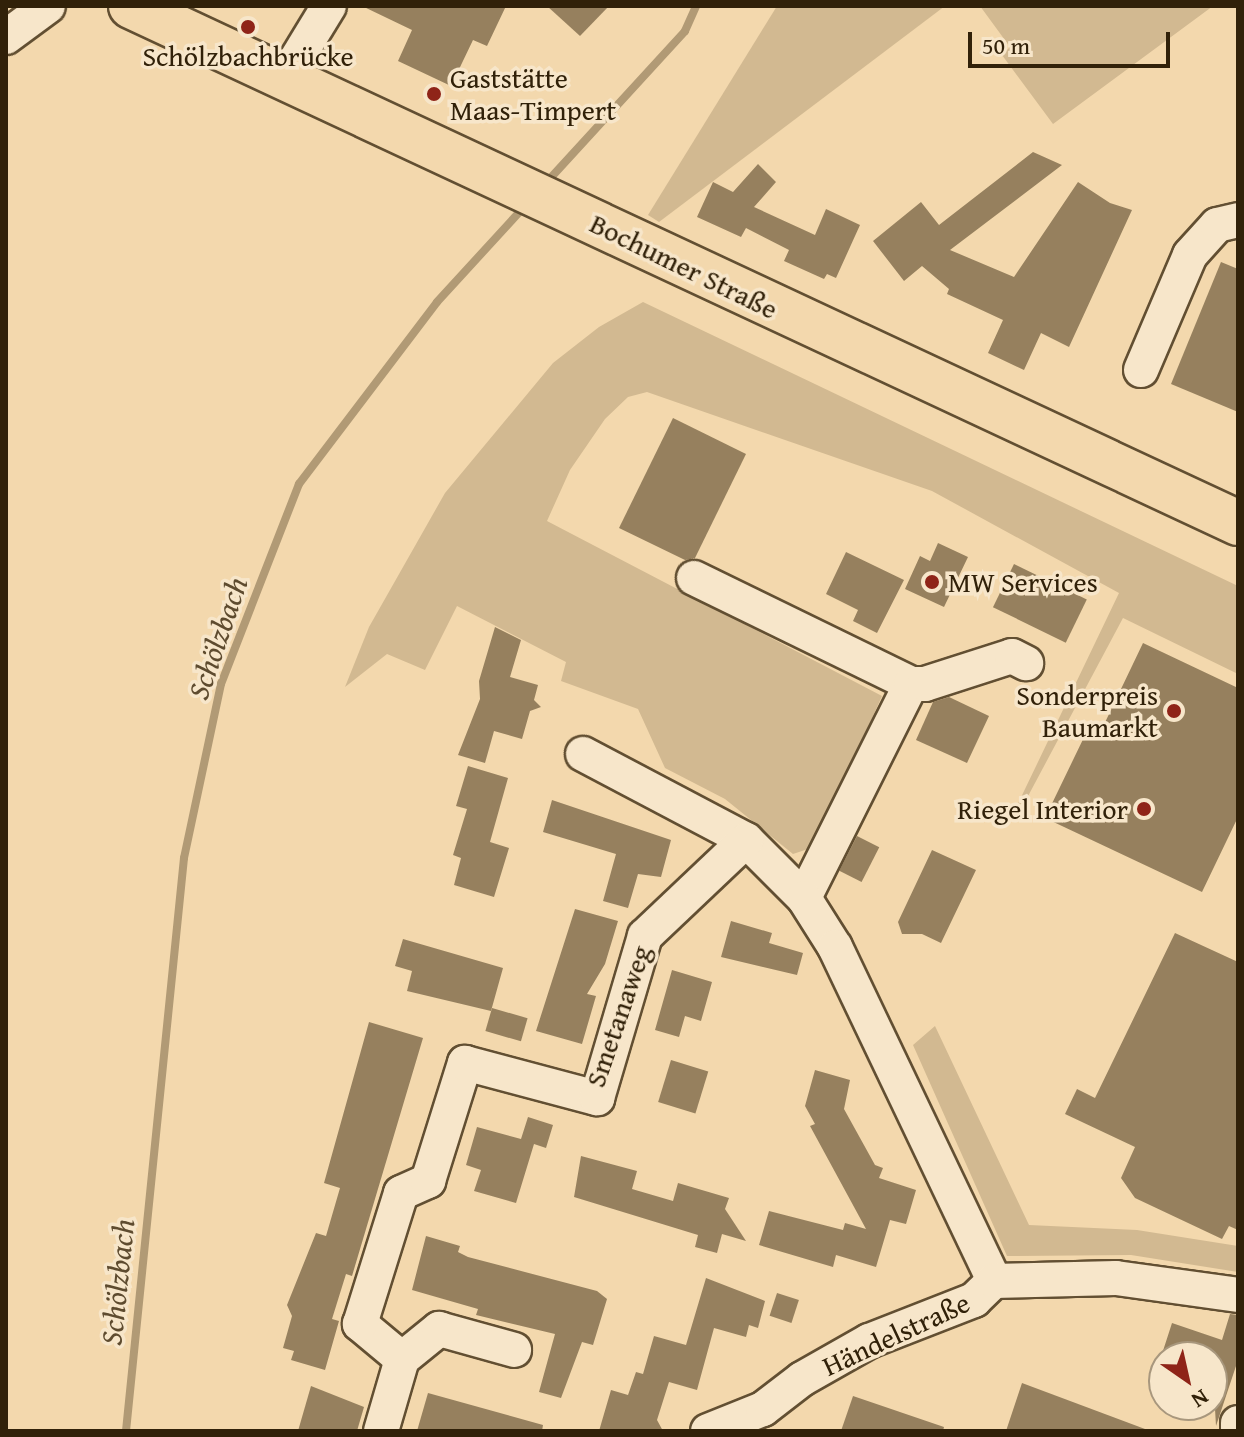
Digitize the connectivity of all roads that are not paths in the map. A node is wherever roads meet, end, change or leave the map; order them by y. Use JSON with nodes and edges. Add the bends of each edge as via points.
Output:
{"nodes":[{"id":1,"x":48,"y":6,"type":"edge"},
{"id":2,"x":131,"y":6,"type":"edge"},
{"id":3,"x":329,"y":6,"type":"edge"},
{"id":4,"x":6,"y":37,"type":"edge"},
{"id":5,"x":285,"y":78,"type":"junction"},
{"id":6,"x":1238,"y":220,"type":"edge"},
{"id":7,"x":1141,"y":370,"type":"dead end"},
{"id":8,"x":1238,"y":523,"type":"edge"},
{"id":9,"x":694,"y":578,"type":"dead end"},
{"id":10,"x":1026,"y":663,"type":"dead end"},
{"id":11,"x":911,"y":684,"type":"junction"},
{"id":12,"x":583,"y":754,"type":"dead end"},
{"id":13,"x":746,"y":840,"type":"junction"},
{"id":14,"x":804,"y":898,"type":"junction"},
{"id":15,"x":994,"y":1281,"type":"junction"},
{"id":16,"x":1238,"y":1295,"type":"edge"},
{"id":17,"x":514,"y":1350,"type":"dead end"},
{"id":18,"x":402,"y":1359,"type":"junction"},
{"id":19,"x":1238,"y":1423,"type":"edge"},
{"id":20,"x":1238,"y":1430,"type":"edge"},
{"id":21,"x":381,"y":1431,"type":"edge"},
{"id":22,"x":708,"y":1431,"type":"edge"}],
"edges":[{"from":1,"to":4,"type":"street"},
{"from":2,"to":5,"type":"main road","name":"Bochumer Straße"},
{"from":3,"to":5,"type":"street"},
{"from":5,"to":8,"type":"main road","name":"Bochumer Straße"},
{"from":6,"to":7,"type":"street","via":[[1217,225],[1190,255]]},
{"from":9,"to":11,"type":"street"},
{"from":10,"to":11,"type":"street","via":[[1012,656]]},
{"from":11,"to":14,"type":"street"},
{"from":12,"to":13,"type":"street"},
{"from":13,"to":14,"type":"street"},
{"from":13,"to":18,"type":"street","name":"Smetanaweg","via":[[645,936],[597,1098],[465,1063],[428,1181],[401,1193],[360,1324]]},
{"from":14,"to":15,"type":"street","via":[[835,947]]},
{"from":15,"to":16,"type":"street","name":"Händelstraße","via":[[1116,1278]]},
{"from":15,"to":22,"type":"street","name":"Händelstraße","via":[[974,1300],[869,1341],[802,1379],[763,1409]]},
{"from":17,"to":18,"type":"street","via":[[439,1329]]},
{"from":18,"to":21,"type":"street"},
{"from":19,"to":20,"type":"street"}]}
